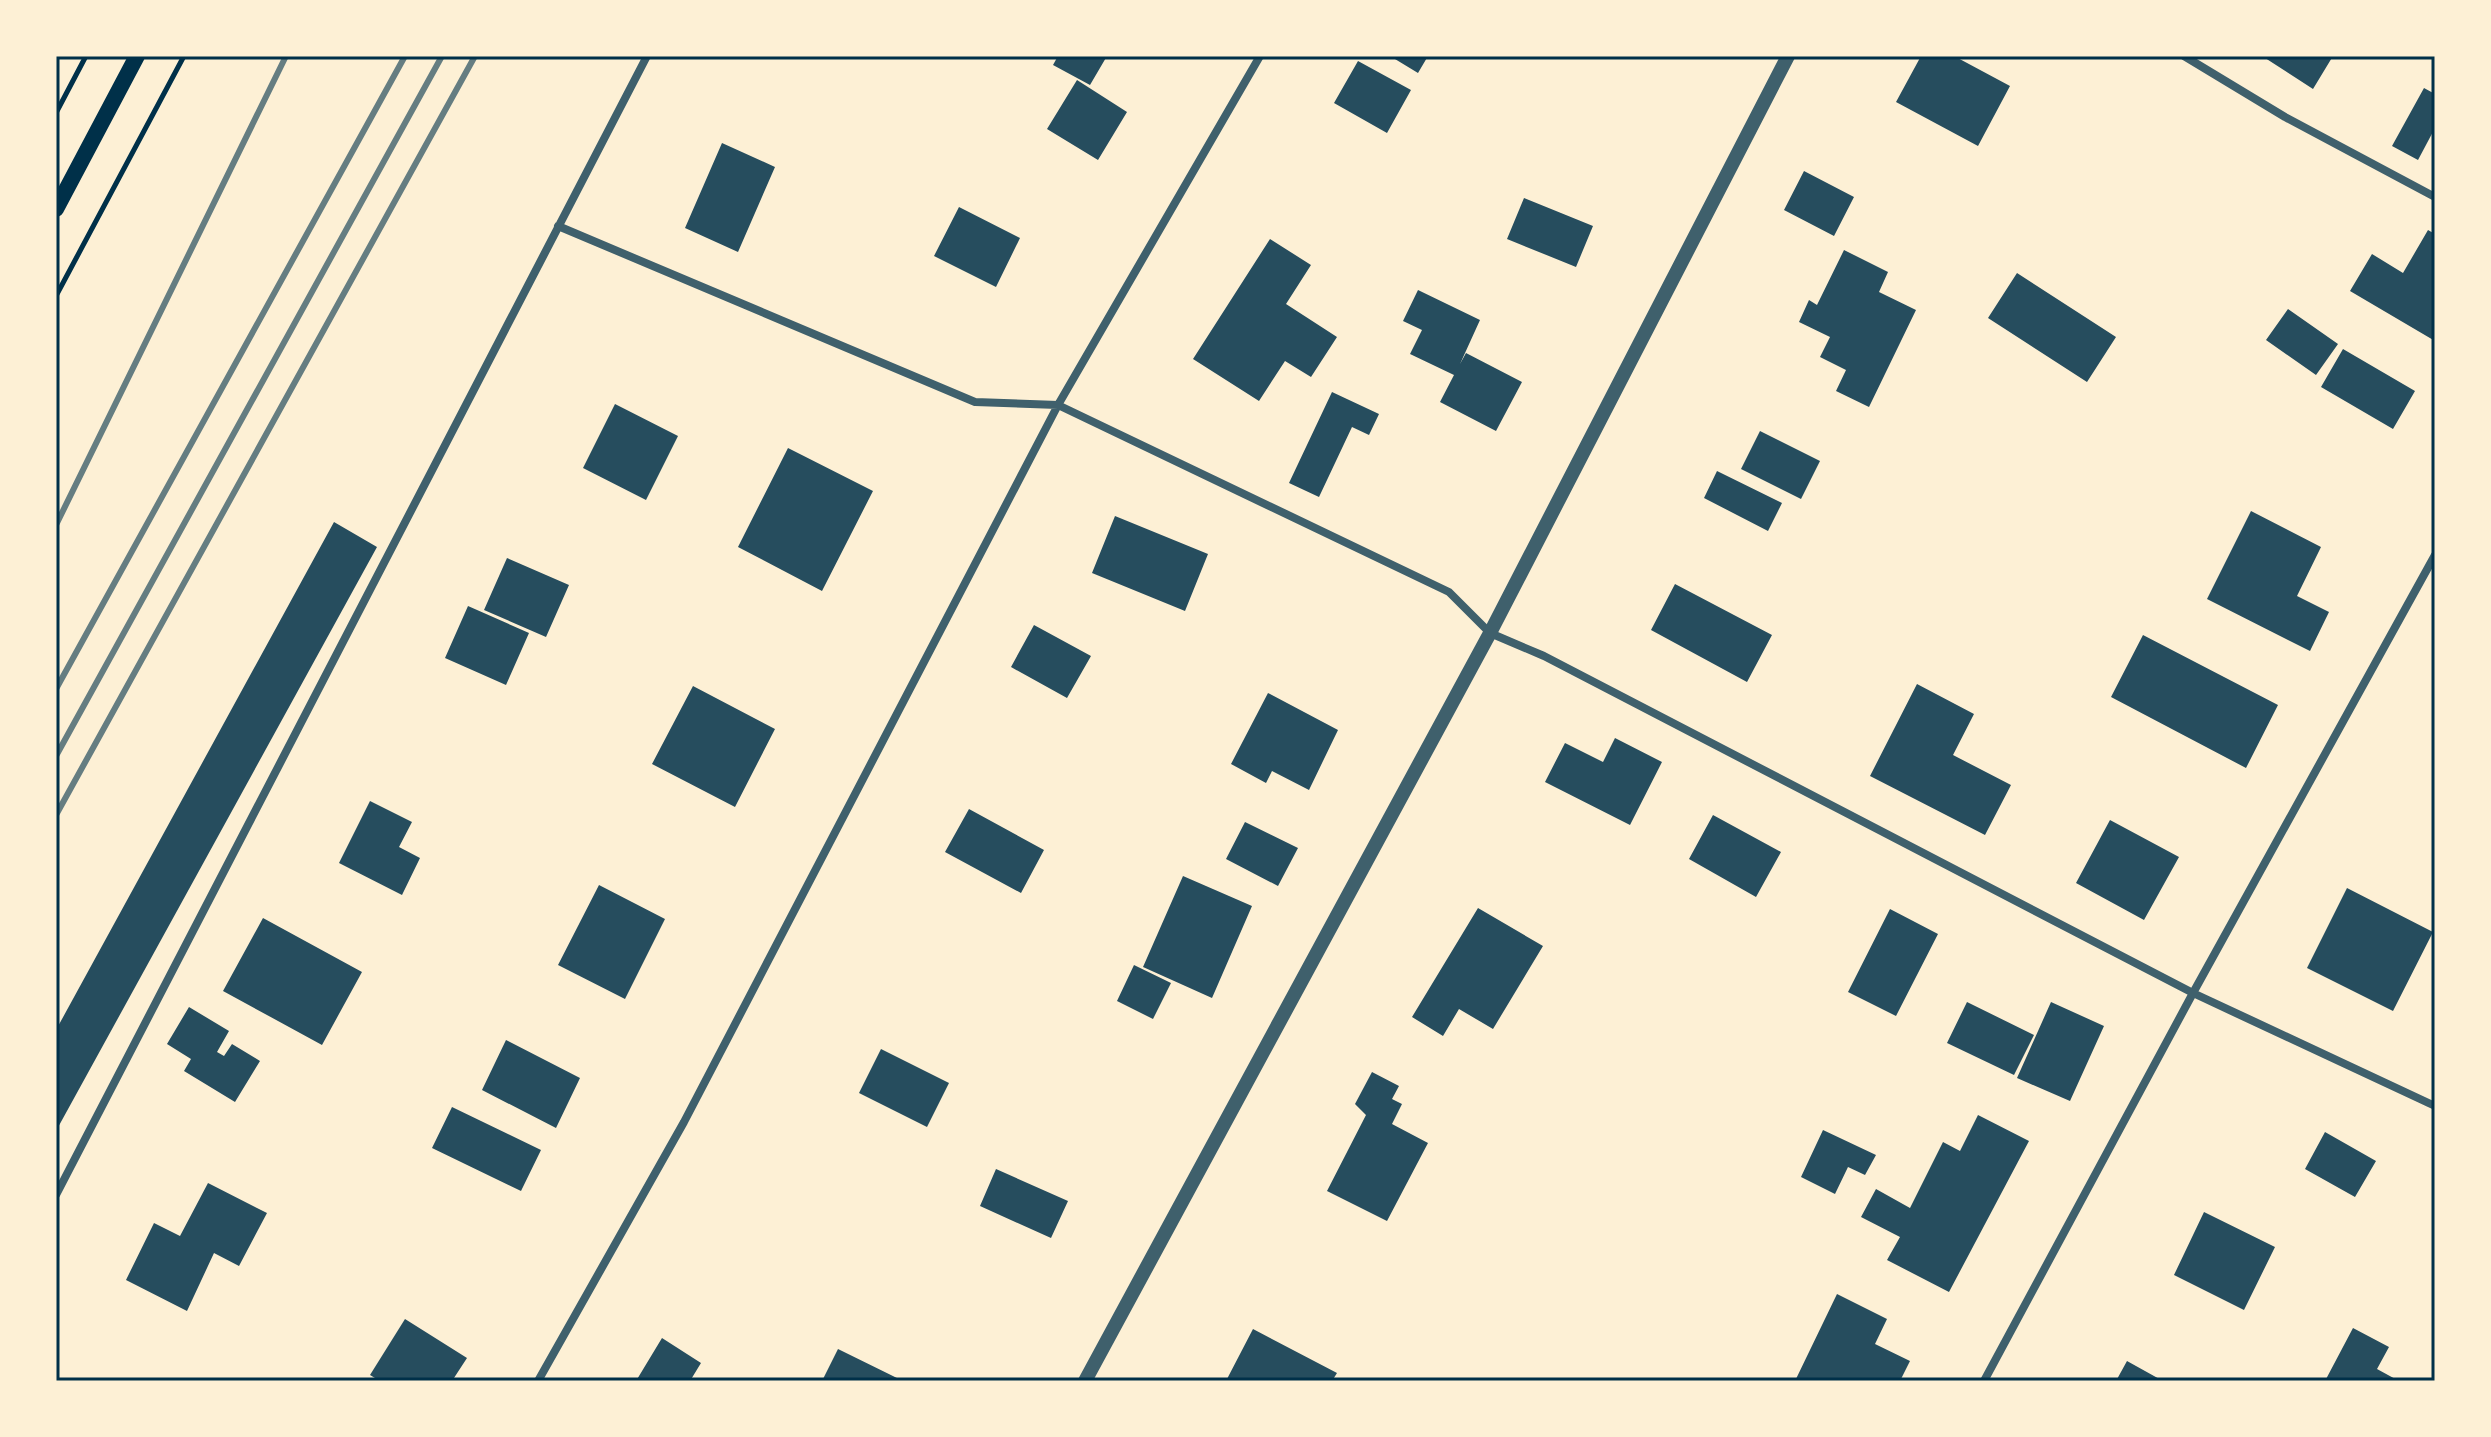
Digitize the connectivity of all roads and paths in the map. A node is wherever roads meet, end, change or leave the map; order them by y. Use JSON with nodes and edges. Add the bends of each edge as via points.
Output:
{"nodes":[{"id":1,"x":86,"y":56,"type":"edge"},
{"id":2,"x":137,"y":56,"type":"edge"},
{"id":3,"x":184,"y":56,"type":"edge"},
{"id":4,"x":647,"y":56,"type":"edge"},
{"id":5,"x":1260,"y":56,"type":"edge"},
{"id":6,"x":1788,"y":56,"type":"edge"},
{"id":7,"x":2184,"y":56,"type":"edge"},
{"id":8,"x":56,"y":113,"type":"edge"},
{"id":9,"x":2435,"y":197,"type":"edge"},
{"id":10,"x":56,"y":209,"type":"edge"},
{"id":11,"x":558,"y":226,"type":"junction"},
{"id":12,"x":56,"y":296,"type":"edge"},
{"id":13,"x":1058,"y":405,"type":"junction"},
{"id":14,"x":2435,"y":555,"type":"edge"},
{"id":15,"x":1490,"y":633,"type":"junction"},
{"id":16,"x":2193,"y":993,"type":"junction"},
{"id":17,"x":2435,"y":1106,"type":"edge"},
{"id":18,"x":56,"y":1195,"type":"edge"},
{"id":19,"x":538,"y":1381,"type":"edge"},
{"id":20,"x":1085,"y":1381,"type":"edge"},
{"id":21,"x":1984,"y":1381,"type":"edge"}],
"edges":[{"from":1,"to":8,"type":"path"},
{"from":2,"to":10,"type":"main road"},
{"from":3,"to":12,"type":"path"},
{"from":4,"to":11,"type":"street"},
{"from":5,"to":13,"type":"street"},
{"from":6,"to":15,"type":"street"},
{"from":7,"to":9,"type":"street"},
{"from":11,"to":13,"type":"street","via":[[975,402]]},
{"from":11,"to":18,"type":"street"},
{"from":13,"to":15,"type":"street","via":[[1449,592]]},
{"from":13,"to":19,"type":"street","via":[[684,1122]]},
{"from":14,"to":16,"type":"street"},
{"from":15,"to":16,"type":"street","via":[[1558,663]]},
{"from":15,"to":20,"type":"street"},
{"from":16,"to":17,"type":"street"},
{"from":16,"to":21,"type":"street"}]}
